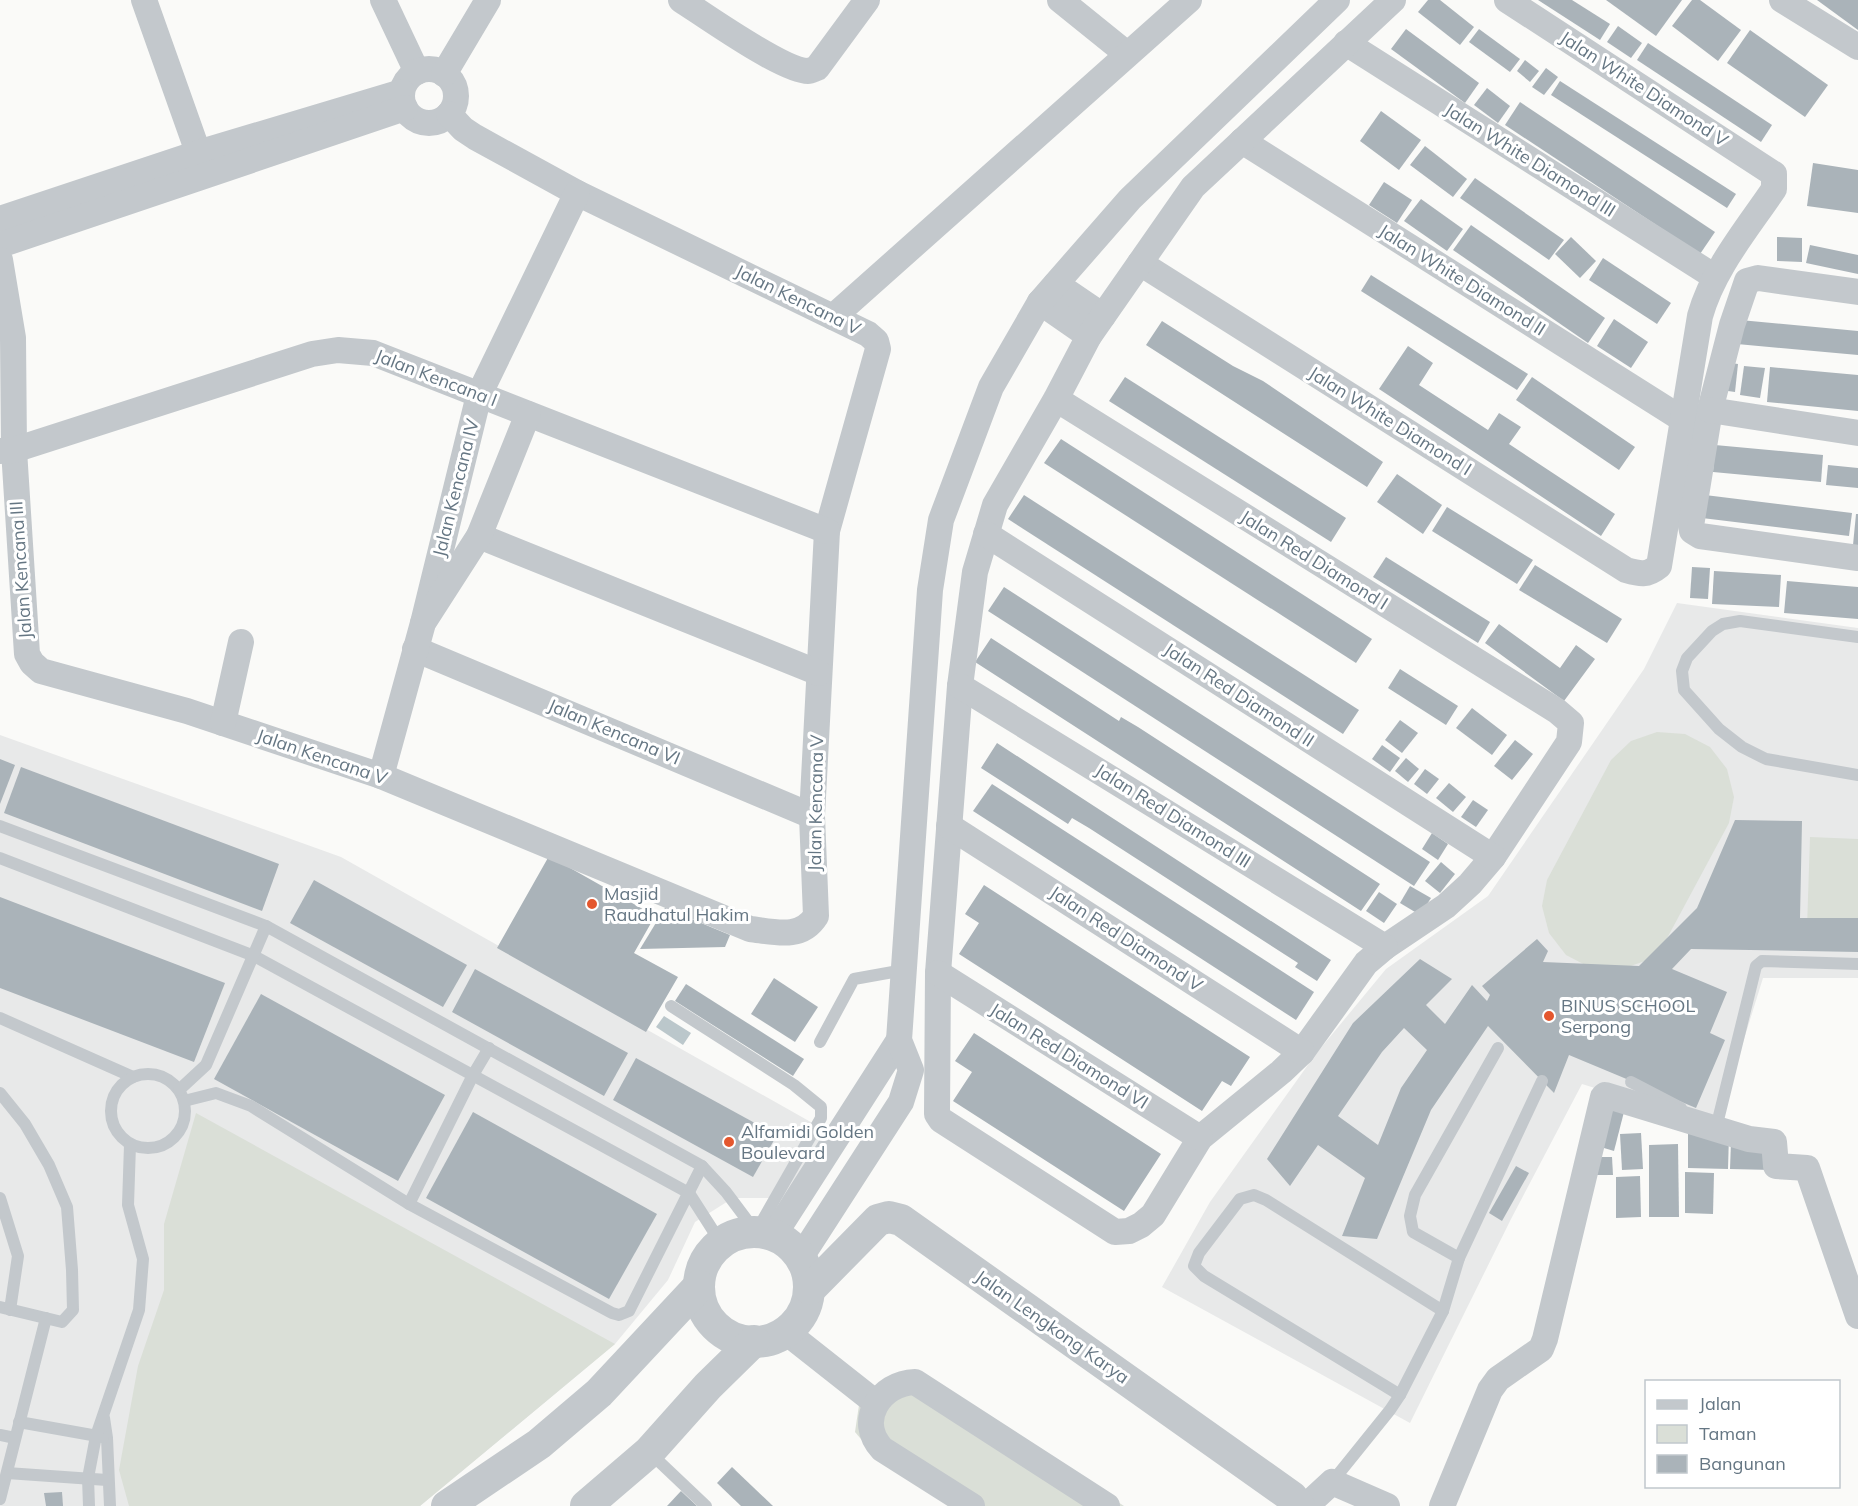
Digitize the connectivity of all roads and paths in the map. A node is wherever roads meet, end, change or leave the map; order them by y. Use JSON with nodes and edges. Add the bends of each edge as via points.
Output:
{"nodes":[{"id":1,"x":144,"y":0,"type":"edge"},
{"id":2,"x":383,"y":0,"type":"edge"},
{"id":3,"x":488,"y":0,"type":"edge"},
{"id":4,"x":681,"y":0,"type":"edge"},
{"id":5,"x":867,"y":0,"type":"edge"},
{"id":6,"x":1060,"y":0,"type":"edge"},
{"id":7,"x":1189,"y":0,"type":"edge"},
{"id":8,"x":1337,"y":0,"type":"edge"},
{"id":9,"x":1393,"y":0,"type":"edge"},
{"id":10,"x":1508,"y":0,"type":"edge"},
{"id":11,"x":1782,"y":0,"type":"edge"},
{"id":12,"x":1346,"y":43,"type":"junction"},
{"id":13,"x":1858,"y":47,"type":"edge"},
{"id":14,"x":1127,"y":54,"type":"junction"},
{"id":15,"x":444,"y":74,"type":"junction"},
{"id":16,"x":408,"y":91,"type":"junction"},
{"id":17,"x":451,"y":121,"type":"junction"},
{"id":18,"x":1242,"y":141,"type":"junction"},
{"id":19,"x":202,"y":164,"type":"junction"},
{"id":20,"x":577,"y":193,"type":"junction"},
{"id":21,"x":0,"y":219,"type":"edge"},
{"id":22,"x":0,"y":245,"type":"edge"},
{"id":23,"x":0,"y":260,"type":"edge"},
{"id":24,"x":1140,"y":263,"type":"junction"},
{"id":25,"x":1715,"y":277,"type":"junction"},
{"id":26,"x":1858,"y":292,"type":"edge"},
{"id":27,"x":1048,"y":293,"type":"junction"},
{"id":28,"x":833,"y":318,"type":"junction"},
{"id":29,"x":1096,"y":326,"type":"junction"},
{"id":30,"x":479,"y":394,"type":"junction"},
{"id":31,"x":1056,"y":399,"type":"junction"},
{"id":32,"x":1710,"y":410,"type":"junction"},
{"id":33,"x":528,"y":414,"type":"junction"},
{"id":34,"x":1682,"y":419,"type":"junction"},
{"id":35,"x":1858,"y":433,"type":"edge"},
{"id":36,"x":7,"y":450,"type":"edge"},
{"id":37,"x":827,"y":531,"type":"junction"},
{"id":38,"x":986,"y":534,"type":"junction"},
{"id":39,"x":479,"y":536,"type":"junction"},
{"id":40,"x":1858,"y":558,"type":"edge"},
{"id":41,"x":423,"y":623,"type":"junction"},
{"id":42,"x":1858,"y":637,"type":"edge"},
{"id":43,"x":241,"y":642,"type":"dead end"},
{"id":44,"x":415,"y":649,"type":"junction"},
{"id":45,"x":32,"y":663,"type":"joint"},
{"id":46,"x":819,"y":673,"type":"junction"},
{"id":47,"x":960,"y":686,"type":"junction"},
{"id":48,"x":223,"y":723,"type":"junction"},
{"id":49,"x":1858,"y":775,"type":"edge"},
{"id":50,"x":381,"y":776,"type":"junction"},
{"id":51,"x":812,"y":816,"type":"junction"},
{"id":52,"x":0,"y":826,"type":"edge"},
{"id":53,"x":950,"y":826,"type":"junction"},
{"id":54,"x":1492,"y":857,"type":"junction"},
{"id":55,"x":0,"y":858,"type":"edge"},
{"id":56,"x":266,"y":926,"type":"junction"},
{"id":57,"x":1385,"y":947,"type":"junction"},
{"id":58,"x":254,"y":956,"type":"junction"},
{"id":59,"x":1858,"y":964,"type":"edge"},
{"id":60,"x":904,"y":970,"type":"junction"},
{"id":61,"x":938,"y":973,"type":"junction"},
{"id":62,"x":671,"y":1006,"type":"dead end"},
{"id":63,"x":0,"y":1018,"type":"edge"},
{"id":64,"x":899,"y":1040,"type":"junction"},
{"id":65,"x":820,"y":1042,"type":"dead end"},
{"id":66,"x":489,"y":1048,"type":"junction"},
{"id":67,"x":1498,"y":1048,"type":"dead end"},
{"id":68,"x":1302,"y":1052,"type":"junction"},
{"id":69,"x":472,"y":1075,"type":"junction"},
{"id":70,"x":133,"y":1077,"type":"junction"},
{"id":71,"x":1542,"y":1080,"type":"dead end"},
{"id":72,"x":1631,"y":1082,"type":"dead end"},
{"id":73,"x":0,"y":1094,"type":"edge"},
{"id":74,"x":181,"y":1096,"type":"junction"},
{"id":75,"x":837,"y":1136,"type":"junction"},
{"id":76,"x":1200,"y":1138,"type":"junction"},
{"id":77,"x":130,"y":1144,"type":"junction"},
{"id":78,"x":866,"y":1156,"type":"junction"},
{"id":79,"x":702,"y":1166,"type":"junction"},
{"id":80,"x":689,"y":1193,"type":"junction"},
{"id":81,"x":0,"y":1198,"type":"edge"},
{"id":82,"x":409,"y":1204,"type":"junction"},
{"id":83,"x":765,"y":1233,"type":"junction"},
{"id":84,"x":721,"y":1243,"type":"junction"},
{"id":85,"x":801,"y":1257,"type":"junction"},
{"id":86,"x":1459,"y":1258,"type":"junction"},
{"id":87,"x":699,"y":1286,"type":"junction"},
{"id":88,"x":810,"y":1289,"type":"junction"},
{"id":89,"x":5,"y":1309,"type":"edge"},
{"id":90,"x":1443,"y":1311,"type":"junction"},
{"id":91,"x":1858,"y":1316,"type":"edge"},
{"id":92,"x":46,"y":1318,"type":"junction"},
{"id":93,"x":786,"y":1332,"type":"junction"},
{"id":94,"x":754,"y":1341,"type":"junction"},
{"id":95,"x":1400,"y":1395,"type":"junction"},
{"id":96,"x":876,"y":1403,"type":"junction"},
{"id":97,"x":19,"y":1422,"type":"junction"},
{"id":98,"x":0,"y":1435,"type":"edge"},
{"id":99,"x":101,"y":1437,"type":"junction"},
{"id":100,"x":15,"y":1438,"type":"junction"},
{"id":101,"x":649,"y":1452,"type":"junction"},
{"id":102,"x":7,"y":1473,"type":"junction"},
{"id":103,"x":1337,"y":1476,"type":"junction"},
{"id":104,"x":88,"y":1478,"type":"junction"},
{"id":105,"x":107,"y":1480,"type":"junction"},
{"id":106,"x":0,"y":1499,"type":"edge"},
{"id":107,"x":89,"y":1506,"type":"edge"},
{"id":108,"x":110,"y":1506,"type":"edge"},
{"id":109,"x":447,"y":1506,"type":"edge"},
{"id":110,"x":586,"y":1506,"type":"edge"},
{"id":111,"x":706,"y":1506,"type":"edge"},
{"id":112,"x":972,"y":1506,"type":"edge"},
{"id":113,"x":1107,"y":1506,"type":"edge"},
{"id":114,"x":1299,"y":1506,"type":"edge"},
{"id":115,"x":1306,"y":1506,"type":"edge"},
{"id":116,"x":1387,"y":1506,"type":"edge"},
{"id":117,"x":1442,"y":1506,"type":"edge"}],
"edges":[{"from":1,"to":19,"type":"street"},
{"from":2,"to":16,"type":"street"},
{"from":3,"to":15,"type":"street"},
{"from":4,"to":5,"type":"street","via":[[772,58],[809,71],[817,68]]},
{"from":6,"to":14,"type":"street"},
{"from":7,"to":14,"type":"street"},
{"from":8,"to":27,"type":"street","via":[[1130,199]]},
{"from":9,"to":12,"type":"street"},
{"from":10,"to":25,"type":"street","name":"Jalan White Diamond V","via":[[1774,174],[1774,189]]},
{"from":11,"to":13,"type":"street"},
{"from":12,"to":18,"type":"street"},
{"from":12,"to":25,"type":"street","name":"Jalan White Diamond III"},
{"from":14,"to":28,"type":"street"},
{"from":15,"to":16,"type":"street","via":[[430,70]]},
{"from":15,"to":17,"type":"street","via":[[456,93]]},
{"from":16,"to":17,"type":"street","via":[[413,118],[425,123]]},
{"from":16,"to":19,"type":"street"},
{"from":17,"to":20,"type":"street","name":"Jalan Kencana V"},
{"from":18,"to":24,"type":"street","via":[[1193,187]]},
{"from":18,"to":34,"type":"street","name":"Jalan White Diamond II"},
{"from":19,"to":21,"type":"street"},
{"from":19,"to":22,"type":"street"},
{"from":20,"to":28,"type":"street","name":"Jalan Kencana V"},
{"from":20,"to":30,"type":"street","name":"Jalan Kencana IV"},
{"from":23,"to":36,"type":"street","name":"Jalan Kencana III","via":[[13,338]]},
{"from":24,"to":29,"type":"street"},
{"from":24,"to":34,"type":"street","name":"Jalan White Diamond I","via":[[1626,570],[1643,574],[1659,566]]},
{"from":25,"to":34,"type":"street","via":[[1700,316]]},
{"from":26,"to":32,"type":"street","via":[[1758,278],[1747,281]]},
{"from":27,"to":29,"type":"street"},
{"from":27,"to":60,"type":"street","via":[[991,387],[941,520],[930,590]]},
{"from":28,"to":37,"type":"street","name":"Jalan Kencana V","via":[[868,334],[878,349]]},
{"from":29,"to":31,"type":"street"},
{"from":30,"to":33,"type":"street","name":"Jalan Kencana I"},
{"from":30,"to":36,"type":"street","name":"Jalan Kencana I","via":[[374,353],[338,350],[312,354]]},
{"from":30,"to":41,"type":"street","name":"Jalan Kencana IV"},
{"from":31,"to":38,"type":"street","via":[[995,505]]},
{"from":31,"to":54,"type":"street","name":"Jalan Red Diamond I","via":[[1571,723],[1569,742]]},
{"from":32,"to":35,"type":"street"},
{"from":32,"to":40,"type":"street","via":[[1692,531]]},
{"from":33,"to":37,"type":"street","name":"Jalan Kencana I"},
{"from":33,"to":39,"type":"street","name":"Jalan Kencana IV"},
{"from":36,"to":45,"type":"street","name":"Jalan Kencana III","via":[[27,654]]},
{"from":37,"to":46,"type":"street","name":"Jalan Kencana V"},
{"from":38,"to":47,"type":"street","via":[[975,572]]},
{"from":38,"to":54,"type":"street","name":"Jalan Red Diamond II"},
{"from":39,"to":41,"type":"street","name":"Jalan Kencana IV"},
{"from":39,"to":46,"type":"street"},
{"from":41,"to":44,"type":"street","name":"Jalan Kencana IV"},
{"from":42,"to":49,"type":"lane","via":[[1740,621],[1723,624],[1687,658],[1682,671],[1684,690],[1719,729],[1742,747],[1766,759]]},
{"from":43,"to":48,"type":"street"},
{"from":44,"to":50,"type":"street","name":"Jalan Kencana IV"},
{"from":44,"to":51,"type":"street","name":"Jalan Kencana VI"},
{"from":45,"to":48,"type":"street","name":"Jalan Kencana V","via":[[41,671]]},
{"from":46,"to":51,"type":"street","name":"Jalan Kencana V"},
{"from":47,"to":53,"type":"street"},
{"from":47,"to":57,"type":"street","name":"Jalan Red Diamond III"},
{"from":48,"to":50,"type":"street","name":"Jalan Kencana V"},
{"from":50,"to":51,"type":"street","name":"Jalan Kencana V","via":[[750,929],[783,933],[803,930],[816,916]]},
{"from":52,"to":56,"type":"lane"},
{"from":53,"to":61,"type":"street"},
{"from":53,"to":68,"type":"street","name":"Jalan Red Diamond V"},
{"from":54,"to":57,"type":"street","via":[[1446,906]]},
{"from":55,"to":58,"type":"lane"},
{"from":56,"to":58,"type":"lane"},
{"from":56,"to":66,"type":"lane"},
{"from":57,"to":68,"type":"street","via":[[1366,963]]},
{"from":58,"to":69,"type":"lane"},
{"from":58,"to":74,"type":"lane","via":[[206,1065]]},
{"from":59,"to":72,"type":"lane","via":[[1762,961],[1756,966],[1715,1123]]},
{"from":60,"to":64,"type":"street"},
{"from":60,"to":65,"type":"lane","via":[[854,979]]},
{"from":61,"to":76,"type":"street","name":"Jalan Red Diamond VI"},
{"from":61,"to":76,"type":"street","via":[[935,1107],[941,1120],[1115,1232],[1128,1231],[1153,1215]]},
{"from":62,"to":83,"type":"lane","via":[[794,1085],[821,1107],[821,1118]]},
{"from":63,"to":70,"type":"lane"},
{"from":64,"to":75,"type":"street"},
{"from":64,"to":78,"type":"street","via":[[911,1066],[910,1073],[899,1105]]},
{"from":66,"to":69,"type":"lane"},
{"from":66,"to":79,"type":"lane"},
{"from":67,"to":86,"type":"lane","via":[[1415,1195],[1410,1216],[1413,1232]]},
{"from":68,"to":76,"type":"street"},
{"from":69,"to":80,"type":"lane"},
{"from":69,"to":82,"type":"lane"},
{"from":70,"to":74,"type":"lane","via":[[158,1076],[170,1081]]},
{"from":70,"to":77,"type":"lane","via":[[123,1083],[111,1104],[114,1128]]},
{"from":71,"to":86,"type":"lane"},
{"from":73,"to":92,"type":"lane","via":[[25,1124],[49,1165],[67,1208],[73,1310],[62,1322]]},
{"from":74,"to":77,"type":"lane","via":[[184,1120],[176,1136],[155,1148]]},
{"from":74,"to":82,"type":"lane","via":[[216,1093],[251,1106]]},
{"from":75,"to":78,"type":"street"},
{"from":75,"to":83,"type":"street"},
{"from":77,"to":99,"type":"lane","via":[[128,1205],[143,1259],[139,1310],[103,1414]]},
{"from":78,"to":85,"type":"street"},
{"from":79,"to":80,"type":"lane"},
{"from":79,"to":83,"type":"lane"},
{"from":80,"to":82,"type":"lane","via":[[629,1311],[619,1315]]},
{"from":80,"to":84,"type":"lane"},
{"from":81,"to":89,"type":"lane","via":[[18,1256]]},
{"from":83,"to":84,"type":"street","via":[[742,1233]]},
{"from":83,"to":85,"type":"street","via":[[789,1244]]},
{"from":84,"to":87,"type":"street","via":[[707,1258]]},
{"from":85,"to":88,"type":"street"},
{"from":86,"to":90,"type":"lane"},
{"from":87,"to":94,"type":"street","via":[[709,1318],[722,1331],[737,1339]]},
{"from":87,"to":109,"type":"street","via":[[598,1393],[539,1444]]},
{"from":88,"to":93,"type":"street","via":[[798,1321]]},
{"from":88,"to":114,"type":"street","name":"Jalan Lengkong Karya","via":[[878,1220],[901,1220],[1282,1490]]},
{"from":89,"to":92,"type":"lane"},
{"from":90,"to":95,"type":"lane"},
{"from":90,"to":95,"type":"lane","via":[[1254,1195],[1240,1199],[1198,1253],[1194,1266],[1203,1276]]},
{"from":91,"to":117,"type":"street","via":[[1807,1168],[1776,1166],[1774,1142],[1749,1139],[1605,1095],[1545,1339],[1541,1349],[1498,1378],[1490,1390]]},
{"from":92,"to":97,"type":"lane"},
{"from":93,"to":94,"type":"street"},
{"from":93,"to":96,"type":"street"},
{"from":94,"to":101,"type":"street"},
{"from":95,"to":103,"type":"lane"},
{"from":96,"to":112,"type":"street","via":[[870,1419],[874,1441]]},
{"from":96,"to":113,"type":"street","via":[[894,1387],[915,1382]]},
{"from":97,"to":99,"type":"lane"},
{"from":97,"to":100,"type":"lane"},
{"from":98,"to":100,"type":"lane"},
{"from":99,"to":104,"type":"lane"},
{"from":99,"to":105,"type":"lane"},
{"from":100,"to":102,"type":"lane"},
{"from":101,"to":110,"type":"street"},
{"from":101,"to":111,"type":"lane"},
{"from":102,"to":104,"type":"lane"},
{"from":102,"to":106,"type":"lane"},
{"from":103,"to":115,"type":"street"},
{"from":103,"to":116,"type":"street"},
{"from":104,"to":105,"type":"lane"},
{"from":104,"to":107,"type":"lane"},
{"from":105,"to":108,"type":"lane"}]}
